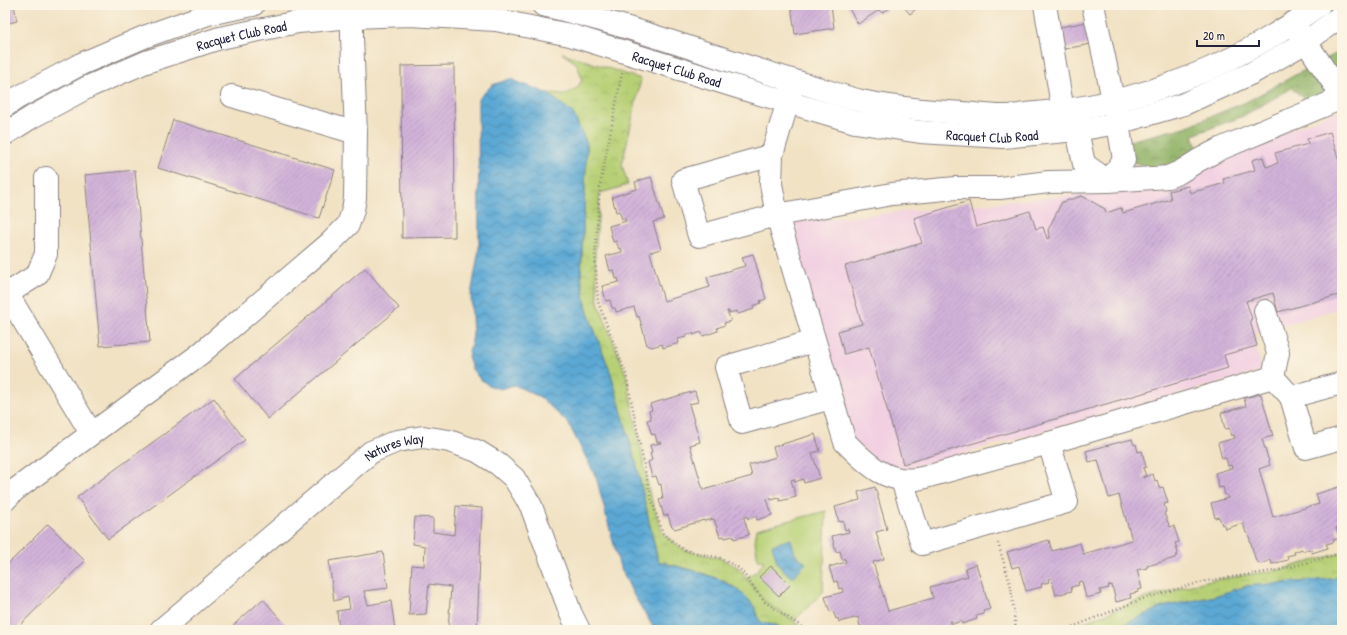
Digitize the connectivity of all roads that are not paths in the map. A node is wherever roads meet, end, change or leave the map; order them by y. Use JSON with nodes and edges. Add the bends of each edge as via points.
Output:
{"nodes":[{"id":1,"x":253,"y":5,"type":"edge"},
{"id":2,"x":544,"y":5,"type":"edge"},
{"id":3,"x":1045,"y":5,"type":"edge"},
{"id":4,"x":1093,"y":5,"type":"edge"},
{"id":5,"x":1319,"y":5,"type":"edge"},
{"id":6,"x":352,"y":9,"type":"edge"},
{"id":7,"x":1342,"y":15,"type":"edge"},
{"id":8,"x":1294,"y":24,"type":"junction"},
{"id":9,"x":1306,"y":42,"type":"junction"},
{"id":10,"x":794,"y":81,"type":"junction"},
{"id":11,"x":232,"y":96,"type":"dead end"},
{"id":12,"x":1342,"y":97,"type":"edge"},
{"id":13,"x":788,"y":102,"type":"junction"},
{"id":14,"x":1113,"y":102,"type":"junction"},
{"id":15,"x":5,"y":106,"type":"edge"},
{"id":16,"x":1063,"y":111,"type":"junction"},
{"id":17,"x":1118,"y":123,"type":"junction"},
{"id":18,"x":1077,"y":130,"type":"junction"},
{"id":19,"x":356,"y":133,"type":"junction"},
{"id":20,"x":5,"y":134,"type":"edge"},
{"id":21,"x":772,"y":155,"type":"junction"},
{"id":22,"x":46,"y":178,"type":"dead end"},
{"id":23,"x":1108,"y":181,"type":"junction"},
{"id":24,"x":777,"y":216,"type":"junction"},
{"id":25,"x":6,"y":293,"type":"edge"},
{"id":26,"x":1266,"y":311,"type":"dead end"},
{"id":27,"x":814,"y":341,"type":"junction"},
{"id":28,"x":1273,"y":377,"type":"junction"},
{"id":29,"x":1342,"y":383,"type":"edge"},
{"id":30,"x":1291,"y":397,"type":"junction"},
{"id":31,"x":831,"y":398,"type":"junction"},
{"id":32,"x":91,"y":433,"type":"junction"},
{"id":33,"x":1342,"y":438,"type":"edge"},
{"id":34,"x":1049,"y":443,"type":"junction"},
{"id":35,"x":902,"y":480,"type":"junction"},
{"id":36,"x":5,"y":500,"type":"edge"},
{"id":37,"x":161,"y":630,"type":"edge"},
{"id":38,"x":579,"y":630,"type":"edge"}],
"edges":[{"from":1,"to":15,"type":"street","name":"Racquet Club Road","via":[[208,14],[144,37],[80,64]]},
{"from":2,"to":10,"type":"street","name":"Racquet Club Road","via":[[584,14]]},
{"from":3,"to":16,"type":"street"},
{"from":4,"to":14,"type":"street"},
{"from":5,"to":8,"type":"street","name":"Racquet Club Road"},
{"from":6,"to":13,"type":"street","name":"Racquet Club Road","via":[[496,20],[570,35]]},
{"from":6,"to":19,"type":"street"},
{"from":6,"to":20,"type":"street","name":"Racquet Club Road","via":[[220,38],[146,62],[90,86]]},
{"from":7,"to":9,"type":"street","name":"Racquet Club Road"},
{"from":8,"to":9,"type":"street"},
{"from":8,"to":14,"type":"street","name":"Racquet Club Road","via":[[1242,54],[1176,83]]},
{"from":9,"to":12,"type":"street"},
{"from":9,"to":17,"type":"street","name":"Racquet Club Road","via":[[1252,73],[1184,104]]},
{"from":10,"to":13,"type":"street"},
{"from":10,"to":16,"type":"street","name":"Racquet Club Road","via":[[860,101],[922,110],[1003,116]]},
{"from":11,"to":19,"type":"street"},
{"from":12,"to":23,"type":"street","via":[[1220,149],[1168,177]]},
{"from":13,"to":18,"type":"street","name":"Racquet Club Road","via":[[855,122],[920,132],[1003,138]]},
{"from":13,"to":21,"type":"street"},
{"from":14,"to":16,"type":"street","name":"Racquet Club Road"},
{"from":14,"to":17,"type":"street"},
{"from":16,"to":18,"type":"street"},
{"from":17,"to":18,"type":"street","name":"Racquet Club Road"},
{"from":17,"to":23,"type":"street","via":[[1124,160]]},
{"from":18,"to":23,"type":"street","via":[[1084,164]]},
{"from":19,"to":32,"type":"street","via":[[353,210],[348,225],[342,232],[200,354]]},
{"from":21,"to":24,"type":"street","via":[[771,184]]},
{"from":21,"to":24,"type":"street","via":[[683,180],[699,236]]},
{"from":22,"to":25,"type":"street","via":[[46,254],[36,275]]},
{"from":23,"to":24,"type":"street","via":[[1049,182],[1000,188],[956,188],[892,194]]},
{"from":24,"to":27,"type":"street"},
{"from":25,"to":32,"type":"street"},
{"from":26,"to":28,"type":"street","via":[[1278,353]]},
{"from":27,"to":31,"type":"street"},
{"from":27,"to":31,"type":"street","via":[[726,368],[742,423]]},
{"from":28,"to":30,"type":"street"},
{"from":28,"to":34,"type":"street"},
{"from":29,"to":30,"type":"street"},
{"from":30,"to":33,"type":"street","via":[[1306,448]]},
{"from":31,"to":35,"type":"street","via":[[845,442],[864,461],[892,478]]},
{"from":32,"to":36,"type":"street"},
{"from":34,"to":35,"type":"street","via":[[922,478]]},
{"from":34,"to":35,"type":"street","via":[[1067,502],[922,544]]},
{"from":37,"to":38,"type":"street","name":"Natures Way","via":[[371,452],[397,441],[423,437],[449,441],[477,451],[514,478],[531,506]]}]}
